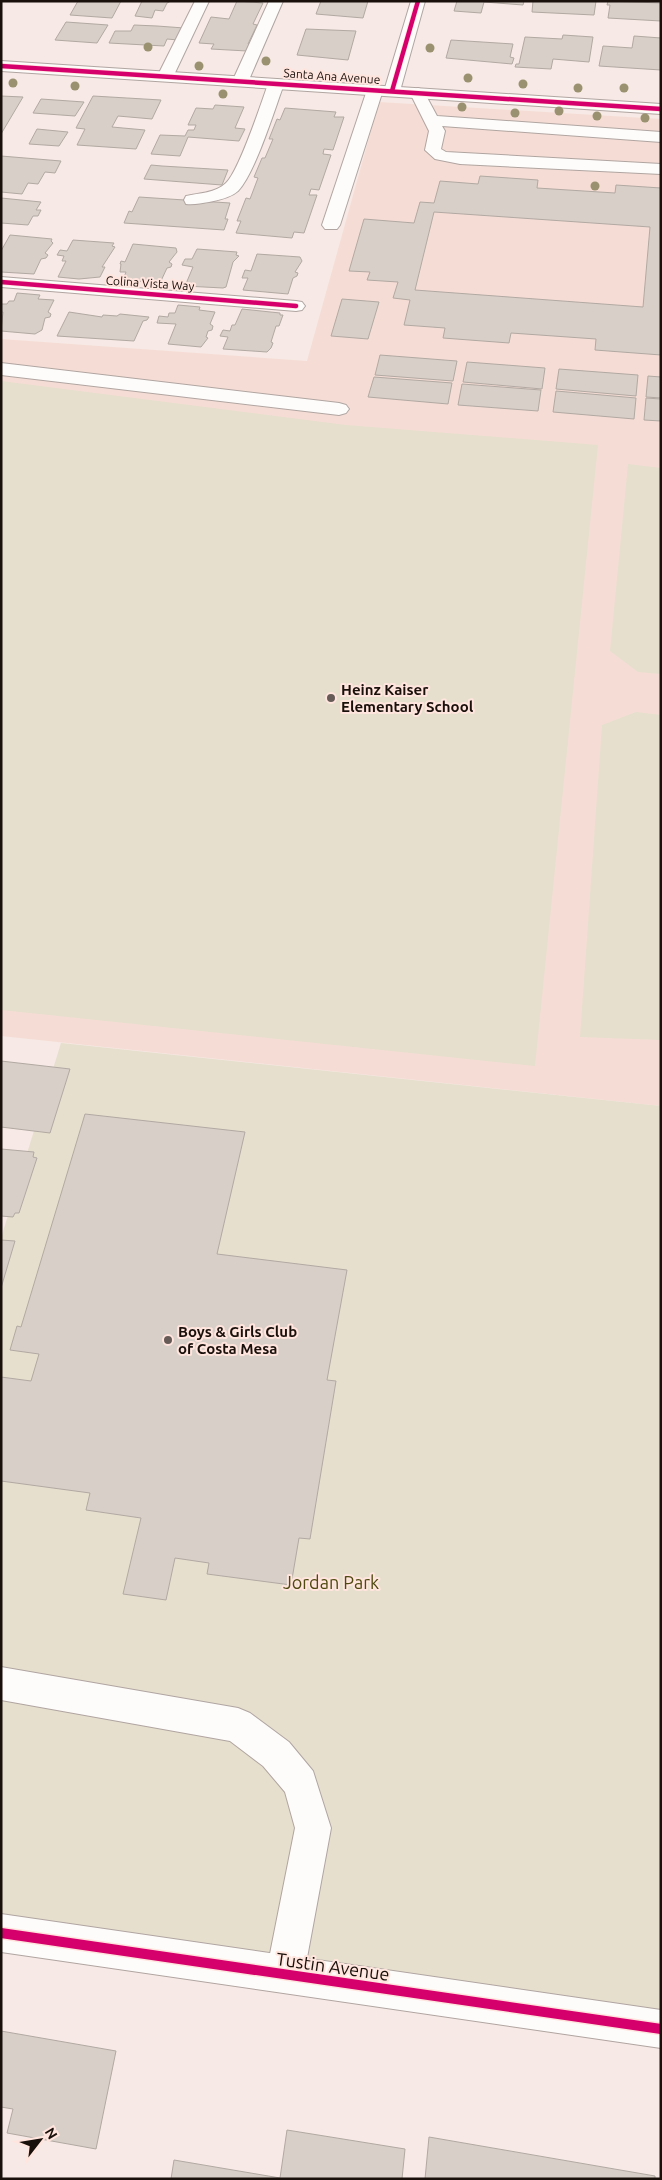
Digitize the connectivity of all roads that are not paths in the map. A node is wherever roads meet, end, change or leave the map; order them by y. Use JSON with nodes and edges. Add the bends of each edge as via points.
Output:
{"nodes":[{"id":1,"x":202,"y":1,"type":"edge"},
{"id":2,"x":276,"y":1,"type":"edge"},
{"id":3,"x":418,"y":1,"type":"edge"},
{"id":4,"x":1,"y":66,"type":"edge"},
{"id":5,"x":165,"y":77,"type":"junction"},
{"id":6,"x":240,"y":82,"type":"junction"},
{"id":7,"x":276,"y":84,"type":"junction"},
{"id":8,"x":375,"y":90,"type":"junction"},
{"id":9,"x":392,"y":91,"type":"junction"},
{"id":10,"x":418,"y":93,"type":"junction"},
{"id":11,"x":661,"y":109,"type":"edge"},
{"id":12,"x":431,"y":120,"type":"junction"},
{"id":13,"x":661,"y":137,"type":"edge"},
{"id":14,"x":661,"y":169,"type":"edge"},
{"id":15,"x":192,"y":200,"type":"dead end"},
{"id":16,"x":332,"y":225,"type":"dead end"},
{"id":17,"x":1,"y":282,"type":"edge"},
{"id":18,"x":296,"y":306,"type":"dead end"},
{"id":19,"x":1,"y":369,"type":"edge"},
{"id":20,"x":339,"y":410,"type":"dead end"},
{"id":21,"x":1,"y":1683,"type":"edge"},
{"id":22,"x":1,"y":1933,"type":"edge"},
{"id":23,"x":285,"y":1974,"type":"junction"},
{"id":24,"x":661,"y":2029,"type":"edge"}],
"edges":[{"from":1,"to":5,"type":"street"},
{"from":2,"to":6,"type":"street"},
{"from":3,"to":9,"type":"street"},
{"from":4,"to":5,"type":"street","name":"Santa Ana Avenue"},
{"from":5,"to":6,"type":"street","name":"Santa Ana Avenue"},
{"from":6,"to":7,"type":"street","name":"Santa Ana Avenue"},
{"from":7,"to":8,"type":"street","name":"Santa Ana Avenue"},
{"from":7,"to":15,"type":"street","via":[[234,186],[218,194]]},
{"from":8,"to":9,"type":"street","name":"Santa Ana Avenue"},
{"from":8,"to":16,"type":"street"},
{"from":9,"to":10,"type":"street","name":"Santa Ana Avenue"},
{"from":10,"to":11,"type":"street","name":"Santa Ana Avenue"},
{"from":10,"to":12,"type":"street"},
{"from":12,"to":13,"type":"street"},
{"from":12,"to":14,"type":"street","via":[[436,131],[433,150],[441,156]]},
{"from":17,"to":18,"type":"street","name":"Colina Vista Way"},
{"from":19,"to":20,"type":"street"},
{"from":21,"to":23,"type":"street","via":[[238,1725],[276,1754],[300,1783],[313,1828]]},
{"from":22,"to":23,"type":"street","name":"Tustin Avenue"},
{"from":23,"to":24,"type":"street","name":"Tustin Avenue"}]}
